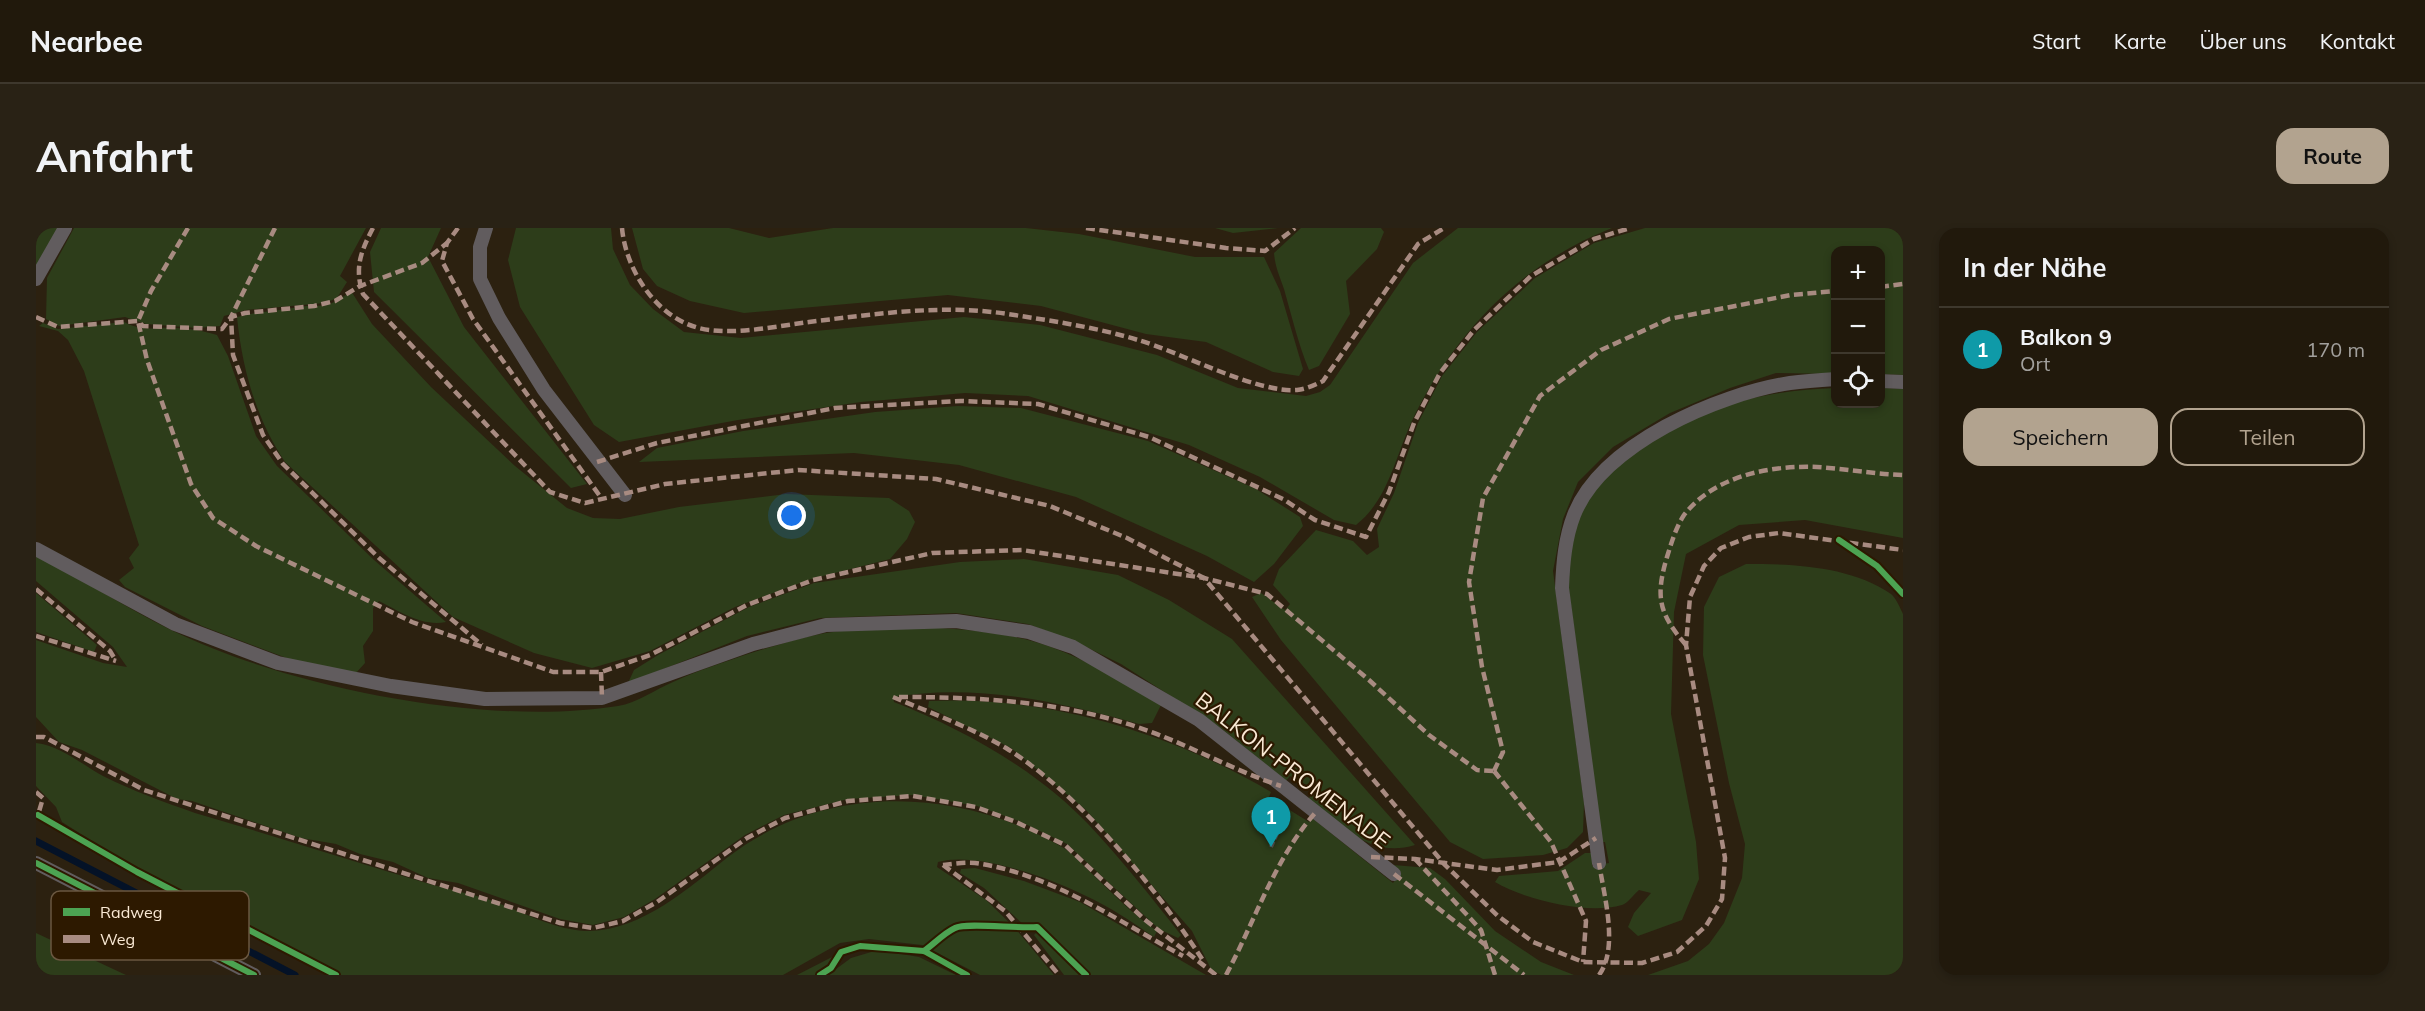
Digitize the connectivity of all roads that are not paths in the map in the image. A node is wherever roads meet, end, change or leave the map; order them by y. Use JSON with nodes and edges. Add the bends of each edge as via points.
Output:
{"nodes":[{"id":1,"x":65,"y":228,"type":"edge"},
{"id":2,"x":486,"y":228,"type":"edge"},
{"id":3,"x":36,"y":279,"type":"edge"},
{"id":4,"x":1831,"y":379,"type":"edge"},
{"id":5,"x":1885,"y":381,"type":"edge"},
{"id":6,"x":1903,"y":382,"type":"edge"},
{"id":7,"x":625,"y":495,"type":"dead end"},
{"id":8,"x":36,"y":549,"type":"edge"},
{"id":9,"x":36,"y":863,"type":"edge"},
{"id":10,"x":1599,"y":863,"type":"dead end"},
{"id":11,"x":1394,"y":874,"type":"dead end"},
{"id":12,"x":90,"y":891,"type":"edge"},
{"id":13,"x":225,"y":960,"type":"edge"},
{"id":14,"x":254,"y":975,"type":"edge"}],
"edges":[{"from":1,"to":3,"type":"lane"},
{"from":2,"to":7,"type":"lane","via":[[480,247],[480,279],[499,318],[544,390]]},
{"from":4,"to":10,"type":"lane","via":[[1789,383],[1733,397],[1666,426],[1609,464],[1589,487],[1574,515],[1563,558],[1562,588]]},
{"from":5,"to":6,"type":"lane"},
{"from":8,"to":11,"type":"lane","name":"BALKON-PROMENADE","via":[[175,624],[278,663],[391,686],[485,699],[602,698],[753,644],[826,625],[956,621],[1029,632],[1073,647],[1199,720]]},
{"from":9,"to":12,"type":"lane"},
{"from":13,"to":14,"type":"lane"}]}
